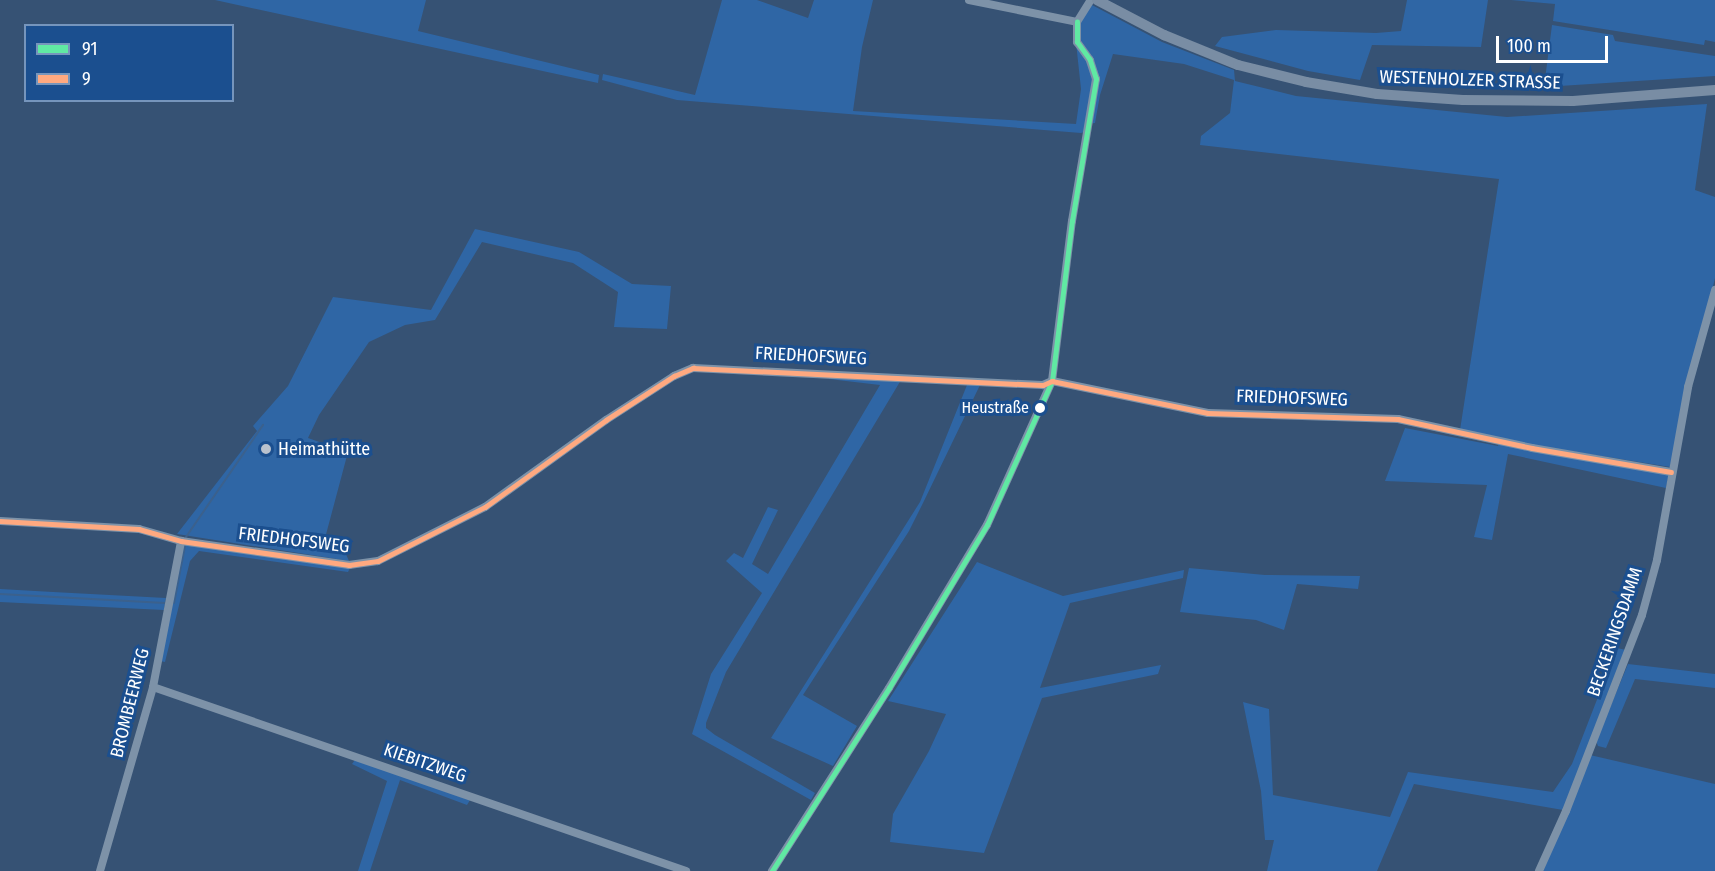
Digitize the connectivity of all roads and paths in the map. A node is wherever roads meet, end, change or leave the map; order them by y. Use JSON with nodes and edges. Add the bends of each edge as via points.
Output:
{"nodes":[{"id":1,"x":969,"y":0,"type":"edge"},
{"id":2,"x":1091,"y":0,"type":"edge"},
{"id":3,"x":1097,"y":0,"type":"edge"},
{"id":4,"x":1077,"y":22,"type":"junction"},
{"id":5,"x":1715,"y":90,"type":"edge"},
{"id":6,"x":1715,"y":290,"type":"edge"},
{"id":7,"x":1052,"y":381,"type":"junction"},
{"id":8,"x":1671,"y":471,"type":"junction"},
{"id":9,"x":0,"y":521,"type":"edge"},
{"id":10,"x":181,"y":541,"type":"junction"},
{"id":11,"x":153,"y":687,"type":"junction"},
{"id":12,"x":100,"y":871,"type":"edge"},
{"id":13,"x":686,"y":871,"type":"edge"},
{"id":14,"x":772,"y":871,"type":"edge"},
{"id":15,"x":1539,"y":871,"type":"edge"}],
"edges":[{"from":1,"to":4,"type":"street"},
{"from":2,"to":4,"type":"street"},
{"from":3,"to":5,"type":"main road","name":"WESTENHOLZER STRASSE","via":[[1164,35],[1238,65],[1377,94],[1463,100],[1573,100]]},
{"from":4,"to":7,"type":"street","via":[[1077,42],[1090,60],[1096,79],[1072,221]]},
{"from":6,"to":8,"type":"street","name":"BECKERINGSDAMM","via":[[1688,387]]},
{"from":7,"to":8,"type":"street","name":"FRIEDHOFSWEG","via":[[1208,412],[1398,419],[1532,448]]},
{"from":7,"to":10,"type":"street","name":"FRIEDHOFSWEG","via":[[1043,385],[693,368],[606,420],[485,507],[378,561],[350,565]]},
{"from":7,"to":14,"type":"street","via":[[987,525]]},
{"from":8,"to":15,"type":"street","name":"BECKERINGSDAMM","via":[[1657,560],[1642,615]]},
{"from":9,"to":10,"type":"street","name":"FRIEDHOFSWEG","via":[[139,529]]},
{"from":10,"to":11,"type":"street","name":"BROMBEERWEG"},
{"from":11,"to":12,"type":"street","name":"BROMBEERWEG"},
{"from":11,"to":13,"type":"street","name":"KIEBITZWEG"}]}
